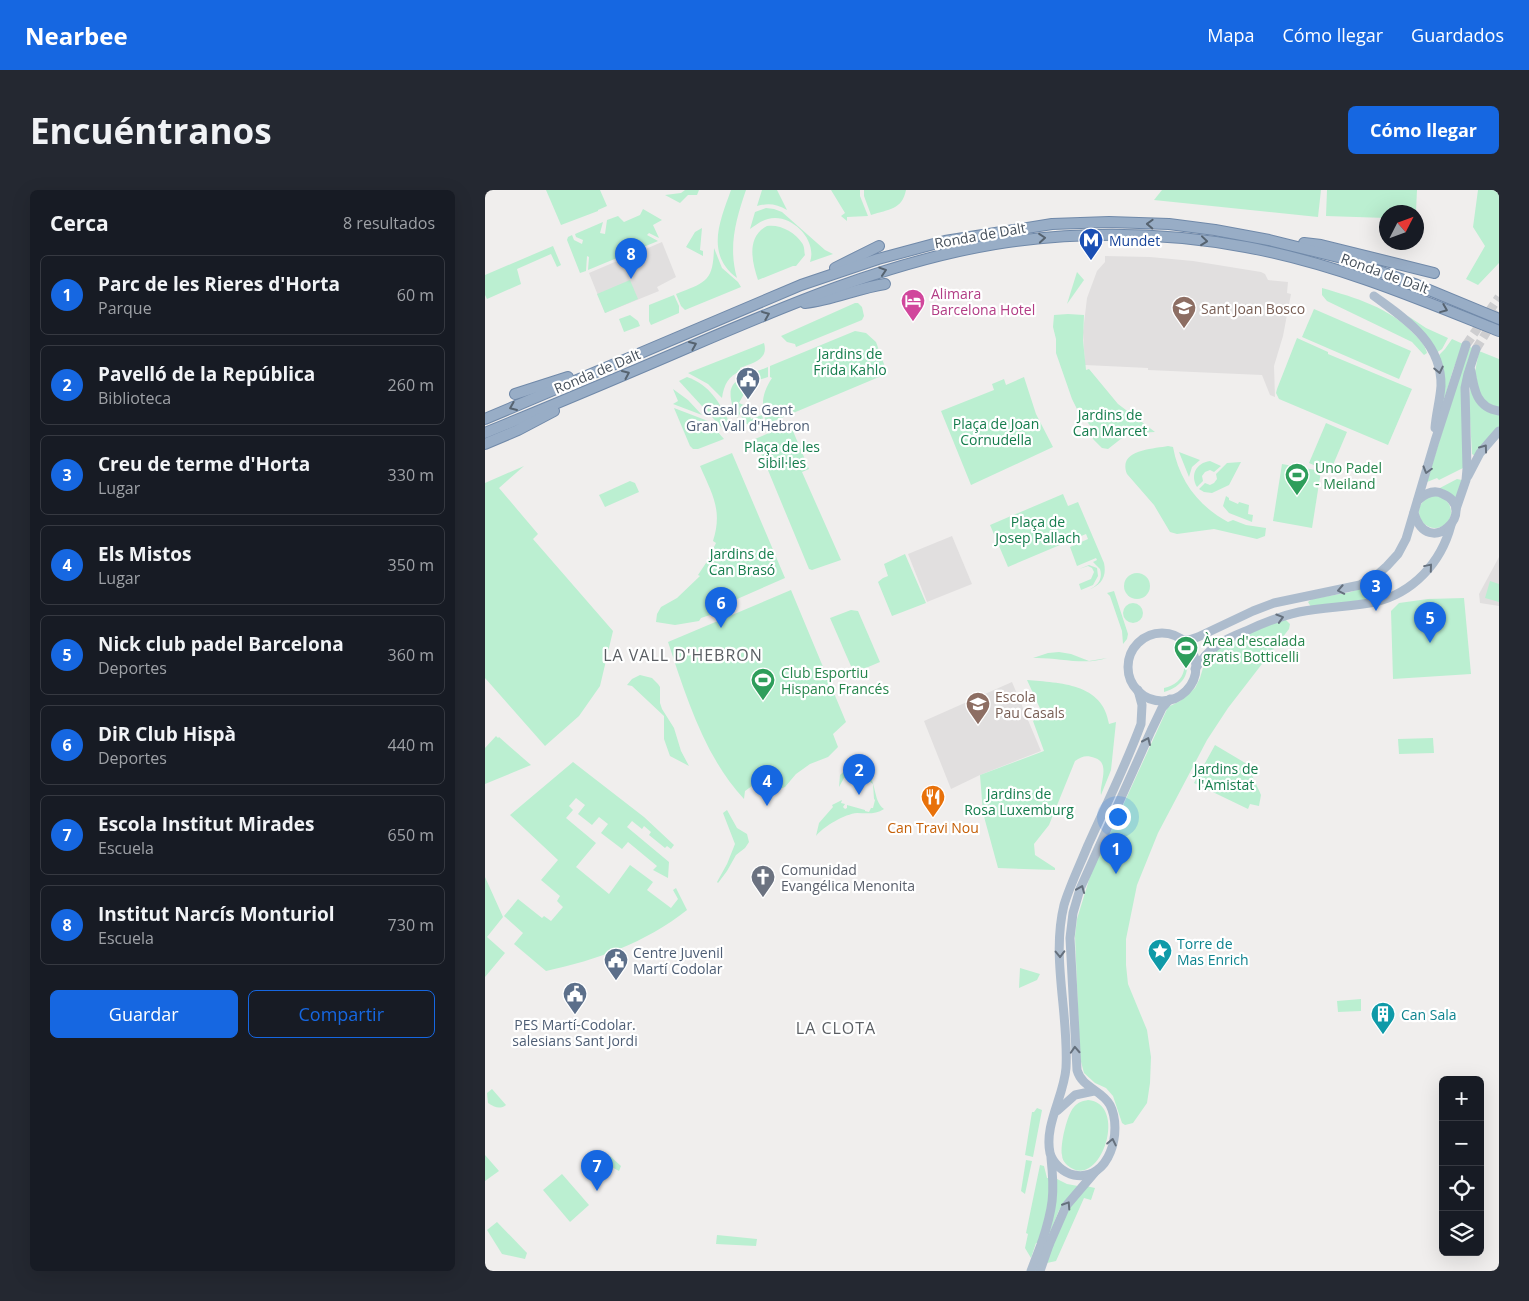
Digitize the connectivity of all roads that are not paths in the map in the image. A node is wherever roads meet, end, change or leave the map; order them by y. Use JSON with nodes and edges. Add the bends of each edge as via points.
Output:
{"nodes":[{"id":1,"x":1265,"y":239,"type":"junction"},
{"id":2,"x":879,"y":246,"type":"dead end"},
{"id":3,"x":1434,"y":273,"type":"dead end"},
{"id":4,"x":885,"y":284,"type":"dead end"},
{"id":5,"x":801,"y":285,"type":"junction"},
{"id":6,"x":1374,"y":296,"type":"dead end"},
{"id":7,"x":789,"y":305,"type":"junction"},
{"id":8,"x":1499,"y":319,"type":"edge"},
{"id":9,"x":1499,"y":331,"type":"edge"},
{"id":10,"x":1467,"y":345,"type":"tunnel mouth"},
{"id":11,"x":1476,"y":349,"type":"tunnel mouth"},
{"id":12,"x":614,"y":363,"type":"junction"},
{"id":13,"x":1471,"y":364,"type":"junction"},
{"id":14,"x":604,"y":384,"type":"junction"},
{"id":15,"x":515,"y":394,"type":"dead end"},
{"id":16,"x":1499,"y":411,"type":"edge"},
{"id":17,"x":485,"y":419,"type":"edge"},
{"id":18,"x":1499,"y":431,"type":"edge"},
{"id":19,"x":485,"y":433,"type":"edge"},
{"id":20,"x":1435,"y":441,"type":"junction"},
{"id":21,"x":485,"y":444,"type":"edge"},
{"id":22,"x":1466,"y":480,"type":"junction"},
{"id":23,"x":1418,"y":500,"type":"junction"},
{"id":24,"x":1456,"y":509,"type":"junction"},
{"id":25,"x":1414,"y":513,"type":"junction"},
{"id":26,"x":1451,"y":525,"type":"junction"},
{"id":27,"x":1181,"y":640,"type":"junction"},
{"id":28,"x":1195,"y":669,"type":"junction"},
{"id":29,"x":1137,"y":690,"type":"junction"},
{"id":30,"x":1171,"y":699,"type":"junction"},
{"id":31,"x":1094,"y":1091,"type":"junction"},
{"id":32,"x":1056,"y":1112,"type":"junction"},
{"id":33,"x":1050,"y":1152,"type":"junction"},
{"id":34,"x":1095,"y":1172,"type":"junction"},
{"id":35,"x":1046,"y":1243,"type":"junction"},
{"id":36,"x":1031,"y":1271,"type":"edge"},
{"id":37,"x":1040,"y":1271,"type":"edge"}],
"edges":[{"from":1,"to":3,"type":"highway","via":[[1321,245]]},
{"from":1,"to":5,"type":"highway","name":"Ronda de Dalt","one_way":true,"via":[[1169,224],[1052,224],[945,241]]},
{"from":1,"to":8,"type":"highway","name":"Ronda de Dalt","via":[[1346,259]]},
{"from":2,"to":5,"type":"highway"},
{"from":4,"to":7,"type":"highway","via":[[817,302]]},
{"from":5,"to":12,"type":"highway","name":"Ronda de Dalt"},
{"from":6,"to":20,"type":"main road","one_way":true,"via":[[1416,328],[1434,354],[1441,385]]},
{"from":7,"to":9,"type":"highway","name":"Ronda de Dalt","one_way":true,"via":[[870,275],[995,244],[1073,236],[1171,237],[1275,253],[1347,273]]},
{"from":14,"to":7,"type":"highway","name":"Ronda de Dalt","one_way":true},
{"from":10,"to":20,"type":"main road"},
{"from":11,"to":13,"type":"main road"},
{"from":12,"to":15,"type":"highway"},
{"from":12,"to":17,"type":"highway","name":"Ronda de Dalt","one_way":true},
{"from":13,"to":16,"type":"main road","via":[[1480,402],[1491,410]]},
{"from":13,"to":22,"type":"main road","via":[[1465,388]]},
{"from":14,"to":19,"type":"highway","name":"Ronda de Dalt"},
{"from":14,"to":21,"type":"highway"},
{"from":22,"to":18,"type":"main road","one_way":true,"via":[[1480,453]]},
{"from":20,"to":23,"type":"main road","one_way":true},
{"from":22,"to":24,"type":"main road"},
{"from":23,"to":24,"type":"main road","via":[[1428,493],[1439,492],[1449,498]]},
{"from":23,"to":25,"type":"main road"},
{"from":24,"to":26,"type":"main road"},
{"from":25,"to":26,"type":"main road","via":[[1420,526],[1429,532],[1440,532]]},
{"from":25,"to":27,"type":"main road","one_way":true,"via":[[1398,554],[1367,582],[1274,603],[1195,638]]},
{"from":28,"to":26,"type":"main road","one_way":true,"via":[[1213,647],[1276,618],[1373,602],[1398,594],[1431,566],[1446,542]]},
{"from":27,"to":28,"type":"main road","via":[[1192,651]]},
{"from":27,"to":29,"type":"main road","via":[[1159,633],[1137,643],[1130,656],[1128,670]]},
{"from":28,"to":30,"type":"main road","via":[[1187,690]]},
{"from":29,"to":30,"type":"main road","via":[[1153,699]]},
{"from":29,"to":32,"type":"main road","one_way":true,"via":[[1143,704],[1141,724],[1069,889],[1063,914],[1060,960],[1066,1069]]},
{"from":31,"to":30,"type":"main road","one_way":true,"via":[[1077,1073],[1069,946],[1073,913],[1080,890],[1151,730],[1162,708]]},
{"from":31,"to":32,"type":"main road","via":[[1075,1095]]},
{"from":34,"to":31,"type":"main road","one_way":true,"via":[[1102,1167],[1111,1151],[1115,1121],[1109,1104]]},
{"from":32,"to":33,"type":"main road"},
{"from":33,"to":34,"type":"main road","via":[[1055,1162],[1067,1172],[1082,1176]]},
{"from":33,"to":35,"type":"main road","via":[[1053,1196]]},
{"from":35,"to":34,"type":"main road","one_way":true,"via":[[1066,1206]]},
{"from":35,"to":36,"type":"main road","bridge":true},
{"from":35,"to":37,"type":"main road","bridge":true}]}
